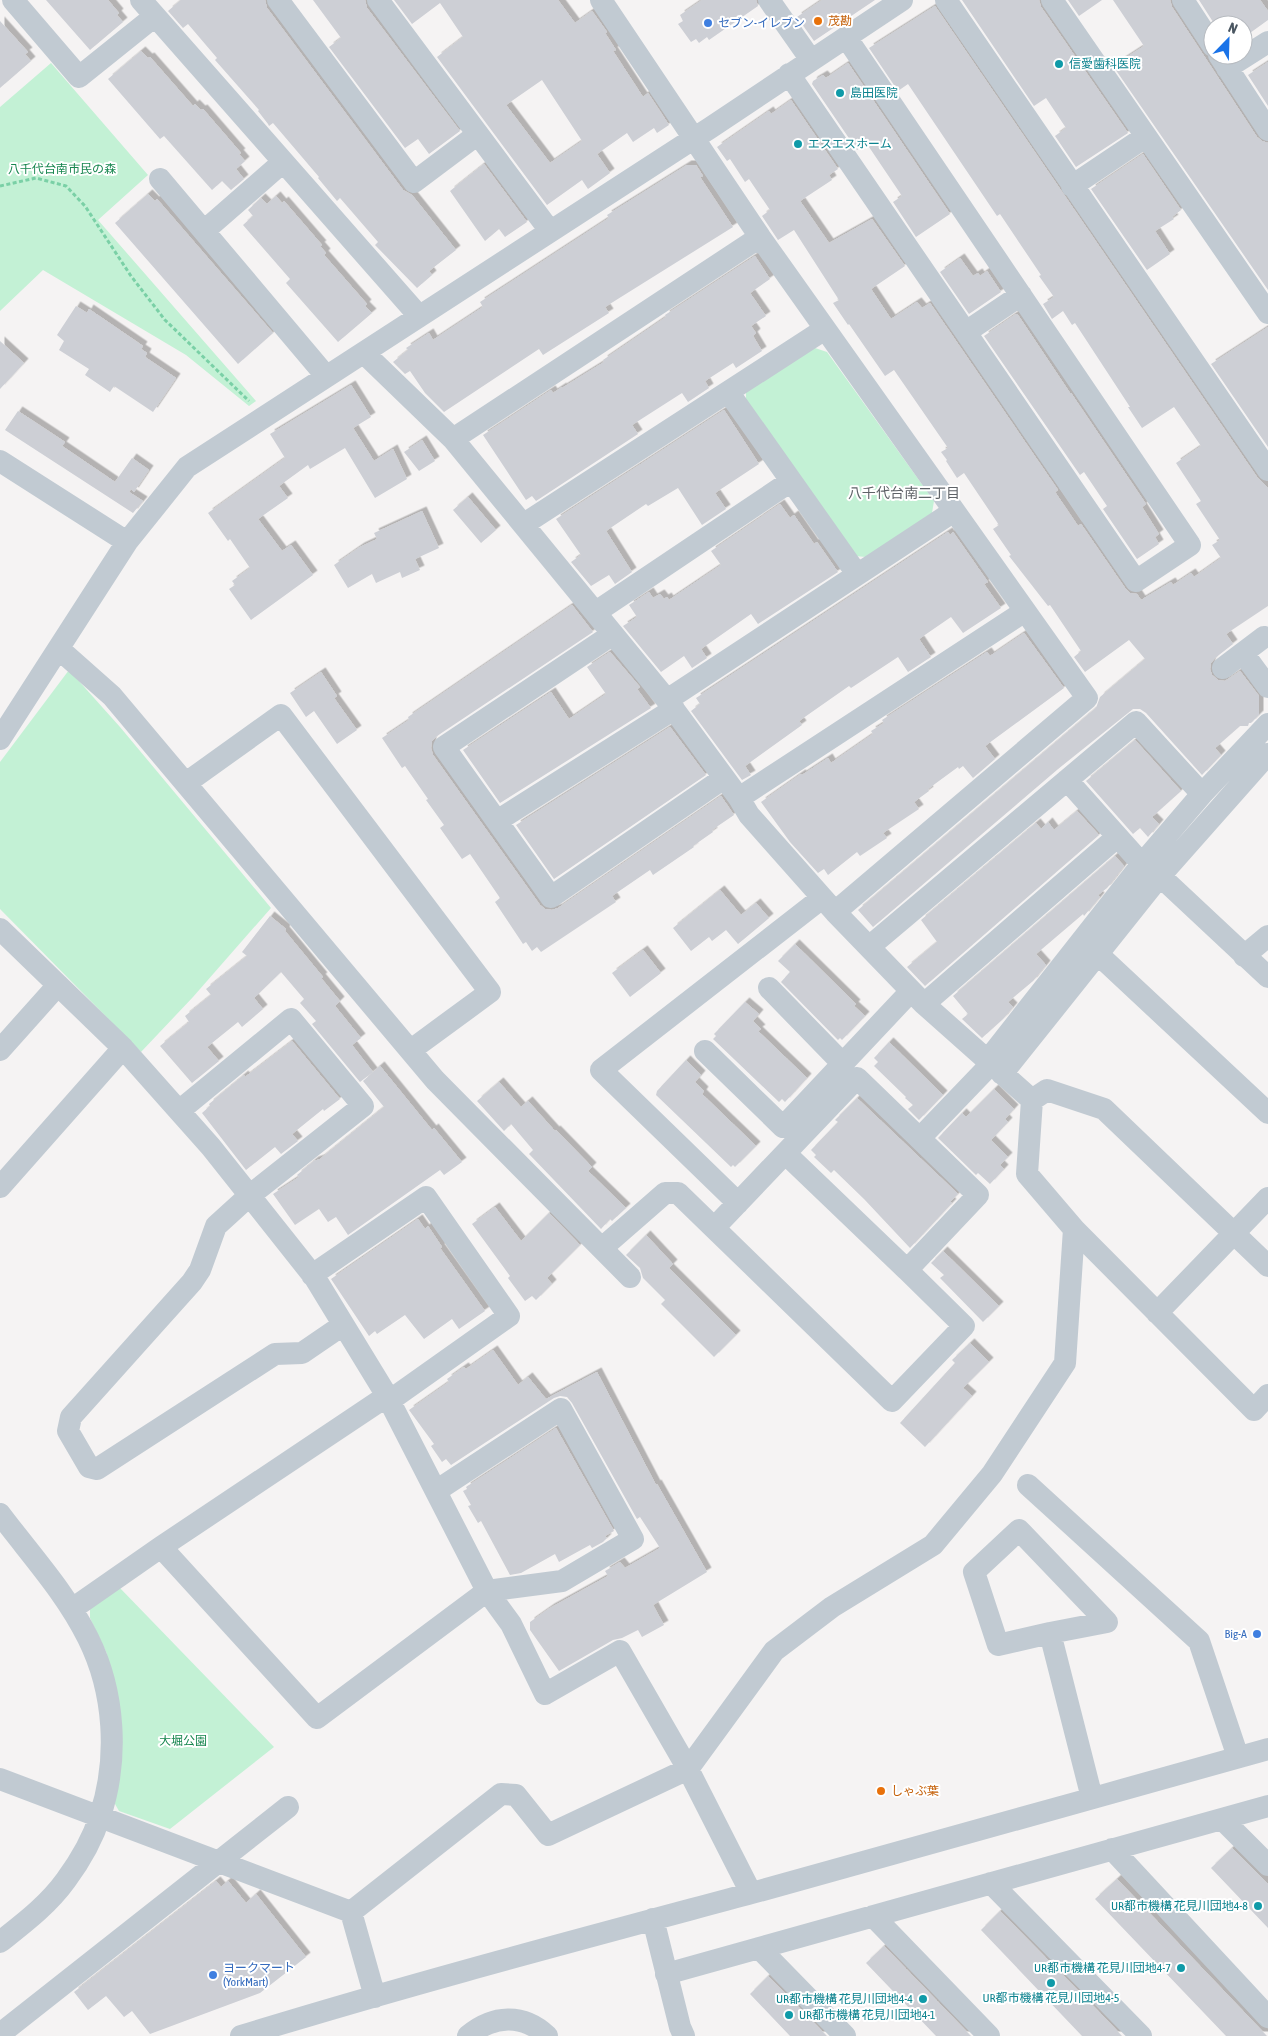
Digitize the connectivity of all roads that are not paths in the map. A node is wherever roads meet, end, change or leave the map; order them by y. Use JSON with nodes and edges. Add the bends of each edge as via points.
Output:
{"nodes":[{"id":1,"x":13,"y":0,"type":"edge"},
{"id":2,"x":278,"y":0,"type":"edge"},
{"id":3,"x":378,"y":0,"type":"edge"},
{"id":4,"x":601,"y":0,"type":"edge"},
{"id":5,"x":769,"y":0,"type":"edge"},
{"id":6,"x":902,"y":0,"type":"edge"},
{"id":7,"x":946,"y":0,"type":"edge"},
{"id":8,"x":1052,"y":0,"type":"edge"},
{"id":9,"x":1183,"y":0,"type":"edge"},
{"id":10,"x":148,"y":8,"type":"edge"},
{"id":11,"x":1203,"y":31,"type":"edge"},
{"id":12,"x":846,"y":37,"type":"junction"},
{"id":13,"x":1268,"y":42,"type":"edge"},
{"id":14,"x":1253,"y":49,"type":"edge"},
{"id":15,"x":811,"y":60,"type":"junction"},
{"id":16,"x":1225,"y":65,"type":"edge"},
{"id":17,"x":789,"y":74,"type":"junction"},
{"id":18,"x":1268,"y":130,"type":"edge"},
{"id":19,"x":478,"y":134,"type":"junction"},
{"id":20,"x":1146,"y":137,"type":"junction"},
{"id":21,"x":695,"y":138,"type":"junction"},
{"id":22,"x":283,"y":162,"type":"junction"},
{"id":23,"x":160,"y":179,"type":"dead end"},
{"id":24,"x":1072,"y":186,"type":"junction"},
{"id":25,"x":204,"y":231,"type":"junction"},
{"id":26,"x":550,"y":231,"type":"junction"},
{"id":27,"x":760,"y":237,"type":"junction"},
{"id":28,"x":1021,"y":295,"type":"junction"},
{"id":29,"x":1259,"y":306,"type":"edge"},
{"id":30,"x":419,"y":316,"type":"junction"},
{"id":31,"x":825,"y":330,"type":"junction"},
{"id":32,"x":966,"y":332,"type":"junction"},
{"id":33,"x":364,"y":353,"type":"junction"},
{"id":34,"x":326,"y":376,"type":"junction"},
{"id":35,"x":729,"y":393,"type":"junction"},
{"id":36,"x":453,"y":439,"type":"junction"},
{"id":37,"x":0,"y":461,"type":"edge"},
{"id":38,"x":1268,"y":470,"type":"edge"},
{"id":39,"x":791,"y":481,"type":"junction"},
{"id":40,"x":954,"y":511,"type":"junction"},
{"id":41,"x":524,"y":524,"type":"junction"},
{"id":42,"x":128,"y":542,"type":"junction"},
{"id":43,"x":857,"y":574,"type":"junction"},
{"id":44,"x":1025,"y":611,"type":"junction"},
{"id":45,"x":596,"y":612,"type":"junction"},
{"id":46,"x":613,"y":634,"type":"junction"},
{"id":47,"x":1264,"y":637,"type":"dead end"},
{"id":48,"x":59,"y":649,"type":"junction"},
{"id":49,"x":1243,"y":653,"type":"junction"},
{"id":50,"x":1223,"y":668,"type":"dead end"},
{"id":51,"x":1268,"y":687,"type":"edge"},
{"id":52,"x":670,"y":705,"type":"junction"},
{"id":53,"x":1268,"y":724,"type":"edge"},
{"id":54,"x":0,"y":739,"type":"edge"},
{"id":55,"x":1268,"y":754,"type":"edge"},
{"id":56,"x":724,"y":778,"type":"junction"},
{"id":57,"x":1067,"y":780,"type":"junction"},
{"id":58,"x":186,"y":783,"type":"junction"},
{"id":59,"x":1202,"y":794,"type":"junction"},
{"id":60,"x":739,"y":798,"type":"junction"},
{"id":61,"x":497,"y":821,"type":"junction"},
{"id":62,"x":1117,"y":837,"type":"junction"},
{"id":63,"x":1151,"y":870,"type":"junction"},
{"id":64,"x":828,"y":905,"type":"junction"},
{"id":65,"x":0,"y":928,"type":"edge"},
{"id":66,"x":1268,"y":936,"type":"edge"},
{"id":67,"x":1089,"y":946,"type":"junction"},
{"id":68,"x":869,"y":947,"type":"junction"},
{"id":69,"x":1244,"y":956,"type":"junction"},
{"id":70,"x":1268,"y":977,"type":"edge"},
{"id":71,"x":58,"y":985,"type":"junction"},
{"id":72,"x":768,"y":988,"type":"dead end"},
{"id":73,"x":918,"y":997,"type":"junction"},
{"id":74,"x":123,"y":1048,"type":"junction"},
{"id":75,"x":0,"y":1050,"type":"edge"},
{"id":76,"x":411,"y":1050,"type":"junction"},
{"id":77,"x":704,"y":1051,"type":"dead end"},
{"id":78,"x":843,"y":1064,"type":"junction"},
{"id":79,"x":993,"y":1066,"type":"junction"},
{"id":80,"x":1032,"y":1100,"type":"junction"},
{"id":81,"x":179,"y":1111,"type":"junction"},
{"id":82,"x":1268,"y":1113,"type":"edge"},
{"id":83,"x":920,"y":1138,"type":"junction"},
{"id":84,"x":786,"y":1154,"type":"junction"},
{"id":85,"x":0,"y":1187,"type":"edge"},
{"id":86,"x":250,"y":1196,"type":"junction"},
{"id":87,"x":1268,"y":1198,"type":"edge"},
{"id":88,"x":738,"y":1203,"type":"junction"},
{"id":89,"x":714,"y":1228,"type":"junction"},
{"id":90,"x":1074,"y":1229,"type":"junction"},
{"id":91,"x":1234,"y":1233,"type":"junction"},
{"id":92,"x":602,"y":1248,"type":"junction"},
{"id":93,"x":1268,"y":1266,"type":"edge"},
{"id":94,"x":907,"y":1270,"type":"junction"},
{"id":95,"x":312,"y":1275,"type":"junction"},
{"id":96,"x":630,"y":1277,"type":"dead end"},
{"id":97,"x":1157,"y":1313,"type":"junction"},
{"id":98,"x":343,"y":1325,"type":"junction"},
{"id":99,"x":1268,"y":1395,"type":"edge"},
{"id":100,"x":388,"y":1398,"type":"junction"},
{"id":101,"x":1028,"y":1484,"type":"dead end"},
{"id":102,"x":436,"y":1491,"type":"junction"},
{"id":103,"x":0,"y":1514,"type":"edge"},
{"id":104,"x":161,"y":1547,"type":"junction"},
{"id":105,"x":486,"y":1591,"type":"junction"},
{"id":106,"x":72,"y":1609,"type":"junction"},
{"id":107,"x":1050,"y":1634,"type":"junction"},
{"id":108,"x":1268,"y":1749,"type":"edge"},
{"id":109,"x":1238,"y":1757,"type":"junction"},
{"id":110,"x":688,"y":1769,"type":"junction"},
{"id":111,"x":0,"y":1779,"type":"edge"},
{"id":112,"x":1092,"y":1798,"type":"junction"},
{"id":113,"x":1268,"y":1806,"type":"edge"},
{"id":114,"x":288,"y":1807,"type":"dead end"},
{"id":115,"x":100,"y":1816,"type":"junction"},
{"id":116,"x":1222,"y":1819,"type":"junction"},
{"id":117,"x":1112,"y":1849,"type":"junction"},
{"id":118,"x":218,"y":1862,"type":"junction"},
{"id":119,"x":1268,"y":1865,"type":"edge"},
{"id":120,"x":991,"y":1883,"type":"junction"},
{"id":121,"x":751,"y":1893,"type":"junction"},
{"id":122,"x":351,"y":1912,"type":"junction"},
{"id":123,"x":873,"y":1916,"type":"junction"},
{"id":124,"x":653,"y":1918,"type":"junction"},
{"id":125,"x":0,"y":1942,"type":"edge"},
{"id":126,"x":759,"y":1948,"type":"junction"},
{"id":127,"x":666,"y":1974,"type":"junction"},
{"id":128,"x":375,"y":1996,"type":"junction"},
{"id":129,"x":1268,"y":2017,"type":"edge"},
{"id":130,"x":0,"y":2034,"type":"edge"},
{"id":131,"x":241,"y":2036,"type":"edge"},
{"id":132,"x":468,"y":2036,"type":"edge"},
{"id":133,"x":547,"y":2036,"type":"edge"},
{"id":134,"x":684,"y":2036,"type":"edge"},
{"id":135,"x":845,"y":2036,"type":"edge"},
{"id":136,"x":989,"y":2036,"type":"edge"},
{"id":137,"x":1141,"y":2036,"type":"edge"}],
"edges":[{"from":1,"to":10,"type":"street","via":[[80,77]]},
{"from":2,"to":19,"type":"street","via":[[414,182]]},
{"from":3,"to":19,"type":"street"},
{"from":4,"to":21,"type":"street"},
{"from":5,"to":15,"type":"street"},
{"from":6,"to":12,"type":"street"},
{"from":7,"to":24,"type":"street"},
{"from":8,"to":20,"type":"street"},
{"from":9,"to":11,"type":"street"},
{"from":10,"to":22,"type":"street"},
{"from":12,"to":15,"type":"street"},
{"from":12,"to":28,"type":"street"},
{"from":13,"to":14,"type":"street"},
{"from":15,"to":17,"type":"street"},
{"from":16,"to":18,"type":"street"},
{"from":17,"to":21,"type":"street"},
{"from":17,"to":32,"type":"street"},
{"from":19,"to":26,"type":"street"},
{"from":20,"to":24,"type":"street"},
{"from":20,"to":29,"type":"street"},
{"from":21,"to":26,"type":"street"},
{"from":21,"to":27,"type":"street"},
{"from":22,"to":25,"type":"street"},
{"from":22,"to":30,"type":"street"},
{"from":23,"to":25,"type":"street"},
{"from":24,"to":38,"type":"street"},
{"from":25,"to":34,"type":"street"},
{"from":26,"to":30,"type":"street"},
{"from":27,"to":31,"type":"street"},
{"from":27,"to":36,"type":"street"},
{"from":28,"to":32,"type":"street"},
{"from":28,"to":32,"type":"street","via":[[1190,545],[1144,576],[1136,581]]},
{"from":30,"to":33,"type":"street"},
{"from":31,"to":35,"type":"street"},
{"from":31,"to":40,"type":"street"},
{"from":33,"to":34,"type":"street"},
{"from":33,"to":36,"type":"street"},
{"from":34,"to":42,"type":"street","via":[[187,467]]},
{"from":35,"to":39,"type":"street"},
{"from":35,"to":41,"type":"street"},
{"from":36,"to":41,"type":"street"},
{"from":37,"to":42,"type":"street"},
{"from":39,"to":43,"type":"street"},
{"from":39,"to":45,"type":"street"},
{"from":40,"to":43,"type":"street"},
{"from":40,"to":44,"type":"street"},
{"from":41,"to":45,"type":"street"},
{"from":42,"to":48,"type":"street"},
{"from":43,"to":52,"type":"street"},
{"from":44,"to":60,"type":"street"},
{"from":44,"to":64,"type":"street","via":[[1087,698]]},
{"from":45,"to":46,"type":"street"},
{"from":46,"to":52,"type":"street"},
{"from":46,"to":61,"type":"street","via":[[444,747]]},
{"from":47,"to":49,"type":"street"},
{"from":48,"to":54,"type":"street"},
{"from":48,"to":58,"type":"street","via":[[112,696]]},
{"from":49,"to":50,"type":"street"},
{"from":49,"to":51,"type":"street"},
{"from":52,"to":56,"type":"street"},
{"from":52,"to":61,"type":"street"},
{"from":53,"to":59,"type":"street"},
{"from":55,"to":63,"type":"street"},
{"from":56,"to":60,"type":"street"},
{"from":56,"to":61,"type":"street","via":[[551,896]]},
{"from":57,"to":59,"type":"street","via":[[1136,722]]},
{"from":57,"to":62,"type":"street"},
{"from":57,"to":68,"type":"street"},
{"from":58,"to":76,"type":"street"},
{"from":58,"to":76,"type":"street","via":[[280,715],[490,992]]},
{"from":59,"to":63,"type":"street"},
{"from":60,"to":64,"type":"street","via":[[749,815]]},
{"from":62,"to":63,"type":"street"},
{"from":62,"to":73,"type":"street"},
{"from":63,"to":67,"type":"street"},
{"from":63,"to":69,"type":"street"},
{"from":64,"to":68,"type":"street"},
{"from":64,"to":88,"type":"street","via":[[601,1070]]},
{"from":65,"to":71,"type":"street"},
{"from":66,"to":69,"type":"street"},
{"from":67,"to":79,"type":"street"},
{"from":67,"to":82,"type":"street"},
{"from":68,"to":73,"type":"street"},
{"from":69,"to":70,"type":"street"},
{"from":71,"to":74,"type":"street"},
{"from":71,"to":75,"type":"street"},
{"from":72,"to":78,"type":"street"},
{"from":73,"to":78,"type":"street"},
{"from":73,"to":79,"type":"street"},
{"from":74,"to":81,"type":"street"},
{"from":74,"to":85,"type":"street"},
{"from":76,"to":92,"type":"street","via":[[435,1080]]},
{"from":77,"to":78,"type":"street","via":[[783,1127]]},
{"from":79,"to":80,"type":"street"},
{"from":79,"to":83,"type":"street"},
{"from":80,"to":90,"type":"street","via":[[1027,1174]]},
{"from":80,"to":91,"type":"street","via":[[1047,1090],[1104,1109]]},
{"from":81,"to":86,"type":"street"},
{"from":81,"to":86,"type":"street","via":[[291,1019],[363,1106]]},
{"from":83,"to":84,"type":"street","via":[[857,1078]]},
{"from":83,"to":94,"type":"street","via":[[978,1196]]},
{"from":84,"to":88,"type":"street"},
{"from":84,"to":94,"type":"street"},
{"from":86,"to":95,"type":"street"},
{"from":86,"to":98,"type":"street","via":[[216,1226],[200,1270],[192,1282],[71,1416],[68,1431],[90,1467],[97,1469],[274,1354],[302,1353]]},
{"from":87,"to":91,"type":"street"},
{"from":88,"to":89,"type":"street"},
{"from":89,"to":92,"type":"street","via":[[678,1193],[665,1193]]},
{"from":89,"to":94,"type":"street","via":[[892,1401],[964,1326]]},
{"from":90,"to":97,"type":"street"},
{"from":90,"to":110,"type":"street","via":[[1065,1363],[992,1474],[933,1544],[832,1607],[774,1651]]},
{"from":91,"to":93,"type":"street"},
{"from":91,"to":97,"type":"street"},
{"from":92,"to":96,"type":"street"},
{"from":95,"to":98,"type":"street"},
{"from":95,"to":100,"type":"street","via":[[426,1198],[509,1316]]},
{"from":97,"to":99,"type":"street","via":[[1254,1410]]},
{"from":98,"to":100,"type":"street"},
{"from":100,"to":102,"type":"street"},
{"from":100,"to":104,"type":"street"},
{"from":101,"to":109,"type":"street","via":[[1199,1641]]},
{"from":102,"to":105,"type":"street"},
{"from":102,"to":105,"type":"street","via":[[561,1409],[633,1539],[562,1581]]},
{"from":103,"to":106,"type":"street"},
{"from":104,"to":105,"type":"street","via":[[317,1718]]},
{"from":104,"to":106,"type":"street"},
{"from":105,"to":110,"type":"street","via":[[511,1624],[545,1694],[620,1652]]},
{"from":106,"to":115,"type":"street","via":[[103,1673],[112,1731],[109,1777]]},
{"from":107,"to":107,"type":"street","via":[[1107,1622],[1019,1530],[974,1572],[998,1646]]},
{"from":107,"to":112,"type":"street"},
{"from":108,"to":109,"type":"street"},
{"from":109,"to":112,"type":"street"},
{"from":110,"to":121,"type":"street"},
{"from":110,"to":122,"type":"street","via":[[548,1835],[516,1795],[501,1794]]},
{"from":111,"to":115,"type":"street"},
{"from":112,"to":121,"type":"street"},
{"from":113,"to":116,"type":"street"},
{"from":114,"to":118,"type":"street"},
{"from":115,"to":118,"type":"street"},
{"from":115,"to":125,"type":"street","via":[[88,1844],[66,1880],[36,1914]]},
{"from":116,"to":117,"type":"street"},
{"from":116,"to":119,"type":"street"},
{"from":117,"to":120,"type":"street"},
{"from":117,"to":129,"type":"street"},
{"from":118,"to":122,"type":"street"},
{"from":118,"to":130,"type":"street"},
{"from":120,"to":123,"type":"street"},
{"from":120,"to":137,"type":"street"},
{"from":121,"to":124,"type":"street"},
{"from":122,"to":128,"type":"street"},
{"from":123,"to":126,"type":"street"},
{"from":123,"to":136,"type":"street"},
{"from":124,"to":127,"type":"street"},
{"from":124,"to":128,"type":"street"},
{"from":126,"to":127,"type":"street"},
{"from":126,"to":135,"type":"street"},
{"from":127,"to":134,"type":"street"},
{"from":128,"to":131,"type":"street"},
{"from":132,"to":133,"type":"street","via":[[486,2025],[516,2019],[538,2027]]}]}
